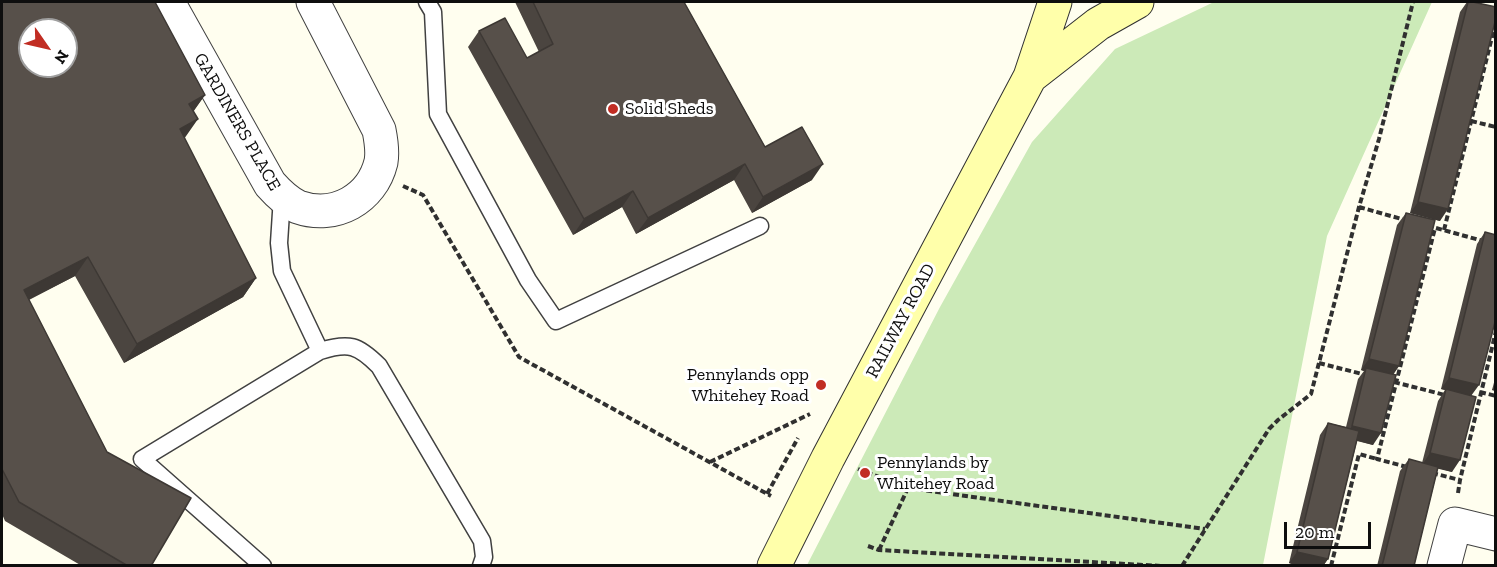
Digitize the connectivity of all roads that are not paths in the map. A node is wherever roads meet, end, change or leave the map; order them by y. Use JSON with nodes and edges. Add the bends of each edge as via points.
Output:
{"nodes":[{"id":1,"x":168,"y":2,"type":"edge"},
{"id":2,"x":313,"y":2,"type":"edge"},
{"id":3,"x":427,"y":2,"type":"edge"},
{"id":4,"x":1055,"y":2,"type":"edge"},
{"id":5,"x":1137,"y":2,"type":"edge"},
{"id":6,"x":1030,"y":77,"type":"junction"},
{"id":7,"x":282,"y":197,"type":"junction"},
{"id":8,"x":760,"y":226,"type":"dead end"},
{"id":9,"x":320,"y":351,"type":"junction"},
{"id":10,"x":1496,"y":534,"type":"edge"},
{"id":11,"x":263,"y":566,"type":"edge"},
{"id":12,"x":481,"y":566,"type":"edge"},
{"id":13,"x":774,"y":566,"type":"edge"},
{"id":14,"x":1444,"y":566,"type":"edge"}],
"edges":[{"from":1,"to":7,"type":"street","name":"GARDINERS PLACE","via":[[270,184]]},
{"from":2,"to":7,"type":"street","name":"GARDINERS PLACE","via":[[379,130],[381,162],[367,189],[344,207],[314,211],[297,207]]},
{"from":3,"to":8,"type":"lane","via":[[433,12],[438,114],[528,280],[556,321]]},
{"from":4,"to":6,"type":"main road","name":"RAILWAY ROAD"},
{"from":5,"to":6,"type":"main road","name":"RAILWAY ROAD","via":[[1098,24]]},
{"from":6,"to":13,"type":"main road","name":"RAILWAY ROAD"},
{"from":7,"to":9,"type":"lane","via":[[282,271]]},
{"from":9,"to":11,"type":"lane","via":[[142,459]]},
{"from":9,"to":12,"type":"lane","via":[[337,345],[351,347],[365,352],[379,366],[482,541]]},
{"from":10,"to":14,"type":"street","via":[[1455,524]]}]}
